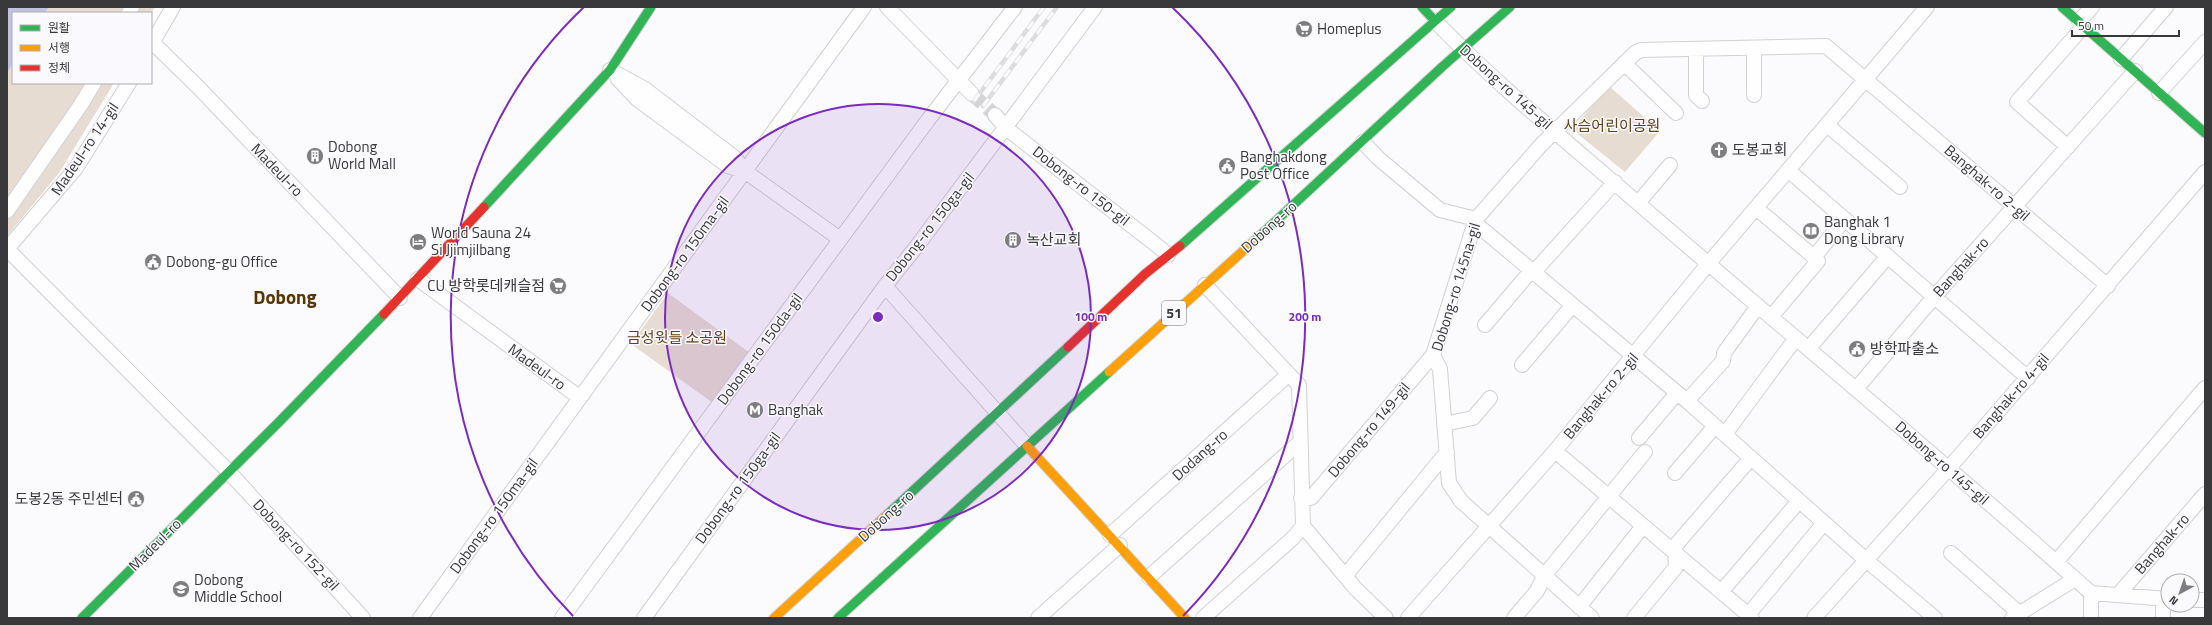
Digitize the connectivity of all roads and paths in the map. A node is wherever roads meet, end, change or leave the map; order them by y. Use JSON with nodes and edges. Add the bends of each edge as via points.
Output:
{"nodes":[{"id":1,"x":173,"y":7,"type":"edge"},
{"id":2,"x":651,"y":7,"type":"edge"},
{"id":3,"x":864,"y":7,"type":"edge"},
{"id":4,"x":887,"y":7,"type":"edge"},
{"id":5,"x":1015,"y":7,"type":"edge"},
{"id":6,"x":1095,"y":7,"type":"edge"},
{"id":7,"x":1422,"y":7,"type":"edge"},
{"id":8,"x":1451,"y":7,"type":"edge"},
{"id":9,"x":1510,"y":7,"type":"edge"},
{"id":10,"x":1927,"y":7,"type":"edge"},
{"id":11,"x":2062,"y":7,"type":"edge"},
{"id":12,"x":2092,"y":7,"type":"edge"},
{"id":13,"x":2166,"y":7,"type":"edge"},
{"id":14,"x":1435,"y":21,"type":"junction"},
{"id":15,"x":2081,"y":24,"type":"junction"},
{"id":16,"x":2205,"y":42,"type":"edge"},
{"id":17,"x":152,"y":44,"type":"edge"},
{"id":18,"x":1463,"y":48,"type":"junction"},
{"id":19,"x":1754,"y":48,"type":"junction"},
{"id":20,"x":1696,"y":49,"type":"junction"},
{"id":21,"x":2121,"y":59,"type":"junction"},
{"id":22,"x":1624,"y":63,"type":"junction"},
{"id":23,"x":610,"y":70,"type":"junction"},
{"id":24,"x":2134,"y":71,"type":"junction"},
{"id":25,"x":1867,"y":80,"type":"junction"},
{"id":26,"x":960,"y":81,"type":"junction"},
{"id":27,"x":93,"y":84,"type":"edge"},
{"id":28,"x":128,"y":84,"type":"edge"},
{"id":29,"x":2160,"y":93,"type":"junction"},
{"id":30,"x":972,"y":94,"type":"tunnel mouth"},
{"id":31,"x":1754,"y":95,"type":"dead end"},
{"id":32,"x":1702,"y":101,"type":"dead end"},
{"id":33,"x":1676,"y":113,"type":"dead end"},
{"id":34,"x":995,"y":115,"type":"tunnel mouth"},
{"id":35,"x":1827,"y":125,"type":"junction"},
{"id":36,"x":1006,"y":128,"type":"junction"},
{"id":37,"x":1556,"y":131,"type":"junction"},
{"id":38,"x":2205,"y":133,"type":"edge"},
{"id":39,"x":1363,"y":142,"type":"junction"},
{"id":40,"x":2068,"y":147,"type":"junction"},
{"id":41,"x":1670,"y":165,"type":"dead end"},
{"id":42,"x":1788,"y":170,"type":"junction"},
{"id":43,"x":746,"y":172,"type":"junction"},
{"id":44,"x":2205,"y":172,"type":"edge"},
{"id":45,"x":1615,"y":182,"type":"junction"},
{"id":46,"x":1900,"y":187,"type":"dead end"},
{"id":47,"x":1638,"y":203,"type":"junction"},
{"id":48,"x":2015,"y":206,"type":"junction"},
{"id":49,"x":1756,"y":208,"type":"junction"},
{"id":50,"x":7,"y":211,"type":"edge"},
{"id":51,"x":1845,"y":219,"type":"junction"},
{"id":52,"x":1476,"y":221,"type":"junction"},
{"id":53,"x":840,"y":239,"type":"junction"},
{"id":54,"x":7,"y":249,"type":"edge"},
{"id":55,"x":1168,"y":255,"type":"junction"},
{"id":56,"x":1888,"y":256,"type":"junction"},
{"id":57,"x":1814,"y":257,"type":"junction"},
{"id":58,"x":1708,"y":264,"type":"junction"},
{"id":59,"x":1532,"y":272,"type":"junction"},
{"id":60,"x":418,"y":279,"type":"junction"},
{"id":61,"x":1205,"y":285,"type":"junction"},
{"id":62,"x":885,"y":286,"type":"junction"},
{"id":63,"x":2108,"y":286,"type":"junction"},
{"id":64,"x":1934,"y":296,"type":"junction"},
{"id":65,"x":400,"y":298,"type":"junction"},
{"id":66,"x":1572,"y":306,"type":"junction"},
{"id":67,"x":1758,"y":306,"type":"junction"},
{"id":68,"x":1771,"y":317,"type":"junction"},
{"id":69,"x":1485,"y":325,"type":"dead end"},
{"id":70,"x":1796,"y":338,"type":"junction"},
{"id":71,"x":1809,"y":348,"type":"junction"},
{"id":72,"x":1433,"y":355,"type":"junction"},
{"id":73,"x":1634,"y":357,"type":"junction"},
{"id":74,"x":1522,"y":365,"type":"dead end"},
{"id":75,"x":1289,"y":374,"type":"junction"},
{"id":76,"x":2028,"y":378,"type":"junction"},
{"id":77,"x":1856,"y":389,"type":"junction"},
{"id":78,"x":2204,"y":390,"type":"edge"},
{"id":79,"x":579,"y":397,"type":"junction"},
{"id":80,"x":1682,"y":397,"type":"junction"},
{"id":81,"x":1490,"y":398,"type":"dead end"},
{"id":82,"x":999,"y":413,"type":"junction"},
{"id":83,"x":1444,"y":424,"type":"junction"},
{"id":84,"x":1720,"y":430,"type":"junction"},
{"id":85,"x":1639,"y":438,"type":"dead end"},
{"id":86,"x":1300,"y":442,"type":"junction"},
{"id":87,"x":1027,"y":446,"type":"junction"},
{"id":88,"x":1555,"y":451,"type":"junction"},
{"id":89,"x":1447,"y":452,"type":"junction"},
{"id":90,"x":1646,"y":452,"type":"dead end"},
{"id":91,"x":1751,"y":458,"type":"junction"},
{"id":92,"x":1949,"y":468,"type":"junction"},
{"id":93,"x":229,"y":472,"type":"junction"},
{"id":94,"x":1675,"y":473,"type":"dead end"},
{"id":95,"x":2205,"y":494,"type":"edge"},
{"id":96,"x":1608,"y":497,"type":"junction"},
{"id":97,"x":1301,"y":498,"type":"junction"},
{"id":98,"x":1799,"y":501,"type":"junction"},
{"id":99,"x":1824,"y":523,"type":"junction"},
{"id":100,"x":1303,"y":526,"type":"junction"},
{"id":101,"x":1489,"y":526,"type":"junction"},
{"id":102,"x":1643,"y":526,"type":"junction"},
{"id":103,"x":1115,"y":540,"type":"junction"},
{"id":104,"x":1675,"y":553,"type":"junction"},
{"id":105,"x":1951,"y":553,"type":"dead end"},
{"id":106,"x":1866,"y":560,"type":"junction"},
{"id":107,"x":2056,"y":562,"type":"junction"},
{"id":108,"x":1345,"y":576,"type":"junction"},
{"id":109,"x":1544,"y":576,"type":"junction"},
{"id":110,"x":1149,"y":577,"type":"junction"},
{"id":111,"x":2075,"y":579,"type":"junction"},
{"id":112,"x":1721,"y":592,"type":"junction"},
{"id":113,"x":2091,"y":594,"type":"junction"},
{"id":114,"x":2118,"y":595,"type":"junction"},
{"id":115,"x":2160,"y":599,"type":"edge"},
{"id":116,"x":1579,"y":607,"type":"junction"},
{"id":117,"x":1750,"y":616,"type":"edge"},
{"id":118,"x":2016,"y":616,"type":"edge"},
{"id":119,"x":82,"y":618,"type":"edge"},
{"id":120,"x":363,"y":618,"type":"edge"},
{"id":121,"x":420,"y":618,"type":"edge"},
{"id":122,"x":562,"y":618,"type":"edge"},
{"id":123,"x":644,"y":618,"type":"edge"},
{"id":124,"x":774,"y":618,"type":"edge"},
{"id":125,"x":838,"y":618,"type":"edge"},
{"id":126,"x":1038,"y":618,"type":"edge"},
{"id":127,"x":1185,"y":618,"type":"edge"},
{"id":128,"x":1203,"y":618,"type":"edge"},
{"id":129,"x":1386,"y":618,"type":"edge"},
{"id":130,"x":1408,"y":618,"type":"edge"},
{"id":131,"x":1514,"y":618,"type":"edge"},
{"id":132,"x":1592,"y":618,"type":"edge"},
{"id":133,"x":1634,"y":618,"type":"edge"},
{"id":134,"x":1814,"y":618,"type":"edge"},
{"id":135,"x":1935,"y":618,"type":"edge"},
{"id":136,"x":2091,"y":618,"type":"edge"}],
"edges":[{"from":1,"to":17,"type":"street"},
{"from":2,"to":23,"type":"main road","name":"Madeul-ro"},
{"from":3,"to":43,"type":"street","name":"Dobong-ro 150ma-gil"},
{"from":4,"to":26,"type":"street"},
{"from":5,"to":26,"type":"street","name":"Dobong-ro 150da-gil"},
{"from":6,"to":36,"type":"street","name":"Dobong-ro 150ga-gil"},
{"from":7,"to":14,"type":"main road"},
{"from":8,"to":14,"type":"main road","name":"Dobong-ro"},
{"from":9,"to":18,"type":"main road","name":"Dobong-ro","number":"51"},
{"from":10,"to":25,"type":"street","name":"Banghak-ro 2-gil"},
{"from":11,"to":15,"type":"main road"},
{"from":12,"to":15,"type":"street"},
{"from":13,"to":21,"type":"street"},
{"from":14,"to":18,"type":"street","name":"Dobong-ro 145-gil"},
{"from":14,"to":55,"type":"main road","name":"Dobong-ro","via":[[1198,232]]},
{"from":15,"to":21,"type":"main road"},
{"from":15,"to":40,"type":"street","via":[[2017,102]]},
{"from":16,"to":29,"type":"street"},
{"from":17,"to":65,"type":"street","name":"Madeul-ro","via":[[198,87]]},
{"from":18,"to":37,"type":"street","name":"Dobong-ro 145-gil"},
{"from":18,"to":39,"type":"main road","name":"Dobong-ro","number":"51"},
{"from":19,"to":20,"type":"street","name":"Dobong-ro 145na-gil"},
{"from":19,"to":25,"type":"street","name":"Dobong-ro 145na-gil","via":[[1826,46]]},
{"from":19,"to":31,"type":"street"},
{"from":20,"to":22,"type":"street","name":"Dobong-ro 145na-gil","via":[[1640,50]]},
{"from":20,"to":32,"type":"street","via":[[1696,95]]},
{"from":21,"to":24,"type":"main road"},
{"from":22,"to":33,"type":"street"},
{"from":22,"to":37,"type":"street","name":"Dobong-ro 145na-gil"},
{"from":23,"to":43,"type":"street","via":[[645,89],[734,157]]},
{"from":23,"to":60,"type":"main road","name":"Madeul-ro"},
{"from":24,"to":29,"type":"main road"},
{"from":24,"to":40,"type":"street","name":"Banghak-ro"},
{"from":25,"to":35,"type":"street","name":"Banghak-ro 2-gil"},
{"from":25,"to":48,"type":"street","name":"Banghak-ro 2-gil"},
{"from":26,"to":30,"type":"street"},
{"from":26,"to":53,"type":"street","name":"Dobong-ro 150da-gil"},
{"from":27,"to":50,"type":"street"},
{"from":28,"to":54,"type":"street","name":"Madeul-ro 14-gil","via":[[72,174]]},
{"from":29,"to":38,"type":"main road"},
{"from":34,"to":36,"type":"street","name":"Dobong-ro 150-gil"},
{"from":35,"to":42,"type":"street","name":"Banghak-ro 2-gil"},
{"from":35,"to":46,"type":"street"},
{"from":36,"to":55,"type":"street","name":"Dobong-ro 150-gil"},
{"from":36,"to":62,"type":"street","name":"Dobong-ro 150ga-gil"},
{"from":37,"to":45,"type":"street","name":"Dobong-ro 145-gil"},
{"from":37,"to":52,"type":"street","name":"Dobong-ro 145na-gil"},
{"from":39,"to":52,"type":"street","via":[[1378,158],[1440,210]]},
{"from":39,"to":61,"type":"main road","name":"Dobong-ro","number":"51"},
{"from":40,"to":48,"type":"street","name":"Banghak-ro"},
{"from":41,"to":47,"type":"street"},
{"from":42,"to":49,"type":"street","name":"Banghak-ro 2-gil"},
{"from":42,"to":51,"type":"street"},
{"from":43,"to":53,"type":"street"},
{"from":43,"to":79,"type":"street","name":"Dobong-ro 150ma-gil"},
{"from":44,"to":63,"type":"street","name":"Banghak-ro 4-gil"},
{"from":45,"to":47,"type":"street","name":"Dobong-ro 145-gil"},
{"from":45,"to":59,"type":"street"},
{"from":47,"to":58,"type":"street","name":"Dobong-ro 145-gil"},
{"from":48,"to":63,"type":"street","name":"Banghak-ro 2-gil"},
{"from":48,"to":64,"type":"street","name":"Banghak-ro"},
{"from":49,"to":57,"type":"street"},
{"from":49,"to":58,"type":"street","name":"Banghak-ro 2-gil"},
{"from":51,"to":56,"type":"street"},
{"from":51,"to":57,"type":"street"},
{"from":52,"to":59,"type":"street"},
{"from":52,"to":72,"type":"street","name":"Dobong-ro 145na-gil"},
{"from":53,"to":122,"type":"street","name":"Dobong-ro 150da-gil"},
{"from":54,"to":93,"type":"street"},
{"from":55,"to":82,"type":"main road","name":"Dobong-ro"},
{"from":56,"to":64,"type":"street"},
{"from":56,"to":71,"type":"street"},
{"from":57,"to":68,"type":"street","via":[[1818,261]]},
{"from":58,"to":67,"type":"street","name":"Dobong-ro 145-gil"},
{"from":58,"to":73,"type":"street","name":"Banghak-ro 2-gil"},
{"from":59,"to":66,"type":"street"},
{"from":59,"to":69,"type":"street"},
{"from":60,"to":65,"type":"main road","name":"Madeul-ro"},
{"from":60,"to":79,"type":"street","name":"Madeul-ro"},
{"from":61,"to":75,"type":"street"},
{"from":61,"to":87,"type":"main road","name":"Dobong-ro","number":"51"},
{"from":62,"to":82,"type":"street"},
{"from":62,"to":123,"type":"street","name":"Dobong-ro 150ga-gil"},
{"from":63,"to":76,"type":"street","name":"Banghak-ro 4-gil"},
{"from":64,"to":76,"type":"street"},
{"from":64,"to":77,"type":"street","name":"Banghak-ro"},
{"from":65,"to":93,"type":"main road","name":"Madeul-ro"},
{"from":66,"to":73,"type":"street"},
{"from":66,"to":74,"type":"street"},
{"from":67,"to":68,"type":"street","name":"Dobong-ro 145-gil"},
{"from":67,"to":80,"type":"street","via":[[1724,353],[1723,361]]},
{"from":68,"to":70,"type":"street","name":"Dobong-ro 145-gil"},
{"from":70,"to":71,"type":"street","name":"Dobong-ro 145-gil"},
{"from":70,"to":84,"type":"street"},
{"from":71,"to":77,"type":"street","name":"Dobong-ro 145-gil"},
{"from":72,"to":83,"type":"street","name":"Dobong-ro 145na-gil","via":[[1440,370]]},
{"from":72,"to":97,"type":"street","name":"Dobong-ro 149-gil","via":[[1311,498]]},
{"from":73,"to":80,"type":"street"},
{"from":73,"to":88,"type":"street","name":"Banghak-ro 2-gil"},
{"from":75,"to":86,"type":"street","via":[[1299,385]]},
{"from":75,"to":103,"type":"street","name":"Dodang-ro"},
{"from":76,"to":92,"type":"street","name":"Banghak-ro 4-gil"},
{"from":77,"to":92,"type":"street","name":"Dobong-ro 145-gil"},
{"from":78,"to":107,"type":"street"},
{"from":79,"to":121,"type":"street","name":"Dobong-ro 150ma-gil"},
{"from":80,"to":84,"type":"street"},
{"from":80,"to":85,"type":"street"},
{"from":81,"to":83,"type":"street","via":[[1473,418]]},
{"from":82,"to":87,"type":"street"},
{"from":82,"to":124,"type":"main road","name":"Dobong-ro"},
{"from":83,"to":89,"type":"street","name":"Dobong-ro 145na-gil"},
{"from":84,"to":91,"type":"street"},
{"from":84,"to":94,"type":"street"},
{"from":86,"to":97,"type":"street"},
{"from":86,"to":110,"type":"street"},
{"from":87,"to":103,"type":"main road"},
{"from":87,"to":125,"type":"main road","name":"Dobong-ro","number":"51"},
{"from":88,"to":96,"type":"street"},
{"from":88,"to":101,"type":"street","name":"Banghak-ro 2-gil"},
{"from":89,"to":101,"type":"street","name":"Dobong-ro 145na-gil","via":[[1450,483],[1461,501]]},
{"from":89,"to":108,"type":"street"},
{"from":90,"to":96,"type":"street"},
{"from":91,"to":98,"type":"street"},
{"from":91,"to":104,"type":"street","via":[[1675,546]]},
{"from":92,"to":106,"type":"street","name":"Banghak-ro 4-gil"},
{"from":92,"to":107,"type":"street","name":"Dobong-ro 145-gil"},
{"from":93,"to":119,"type":"main road","name":"Madeul-ro"},
{"from":93,"to":120,"type":"street","name":"Dobong-ro 152-gil"},
{"from":95,"to":114,"type":"street","name":"Banghak-ro"},
{"from":96,"to":102,"type":"street"},
{"from":96,"to":109,"type":"street"},
{"from":97,"to":100,"type":"street"},
{"from":98,"to":99,"type":"street"},
{"from":98,"to":112,"type":"street"},
{"from":99,"to":106,"type":"street"},
{"from":99,"to":117,"type":"street"},
{"from":100,"to":108,"type":"street"},
{"from":100,"to":128,"type":"street","via":[[1293,538]]},
{"from":101,"to":109,"type":"street","name":"Dobong-ro 145na-gil"},
{"from":101,"to":130,"type":"street","name":"Banghak-ro 2-gil"},
{"from":102,"to":104,"type":"street"},
{"from":102,"to":116,"type":"street"},
{"from":103,"to":110,"type":"main road"},
{"from":103,"to":126,"type":"street","name":"Dodang-ro"},
{"from":104,"to":112,"type":"street"},
{"from":104,"to":133,"type":"street","via":[[1676,567]]},
{"from":105,"to":118,"type":"street"},
{"from":106,"to":134,"type":"street","name":"Banghak-ro 4-gil"},
{"from":106,"to":135,"type":"street"},
{"from":107,"to":111,"type":"street","name":"Dobong-ro 145-gil"},
{"from":108,"to":129,"type":"street"},
{"from":109,"to":116,"type":"street","name":"Dobong-ro 145na-gil"},
{"from":109,"to":131,"type":"street","via":[[1537,591]]},
{"from":110,"to":127,"type":"main road"},
{"from":111,"to":113,"type":"street","name":"Dobong-ro 145-gil"},
{"from":111,"to":118,"type":"street"},
{"from":112,"to":117,"type":"street"},
{"from":113,"to":114,"type":"street"},
{"from":113,"to":136,"type":"street"},
{"from":114,"to":115,"type":"street"},
{"from":116,"to":132,"type":"street","name":"Dobong-ro 145na-gil"}]}
